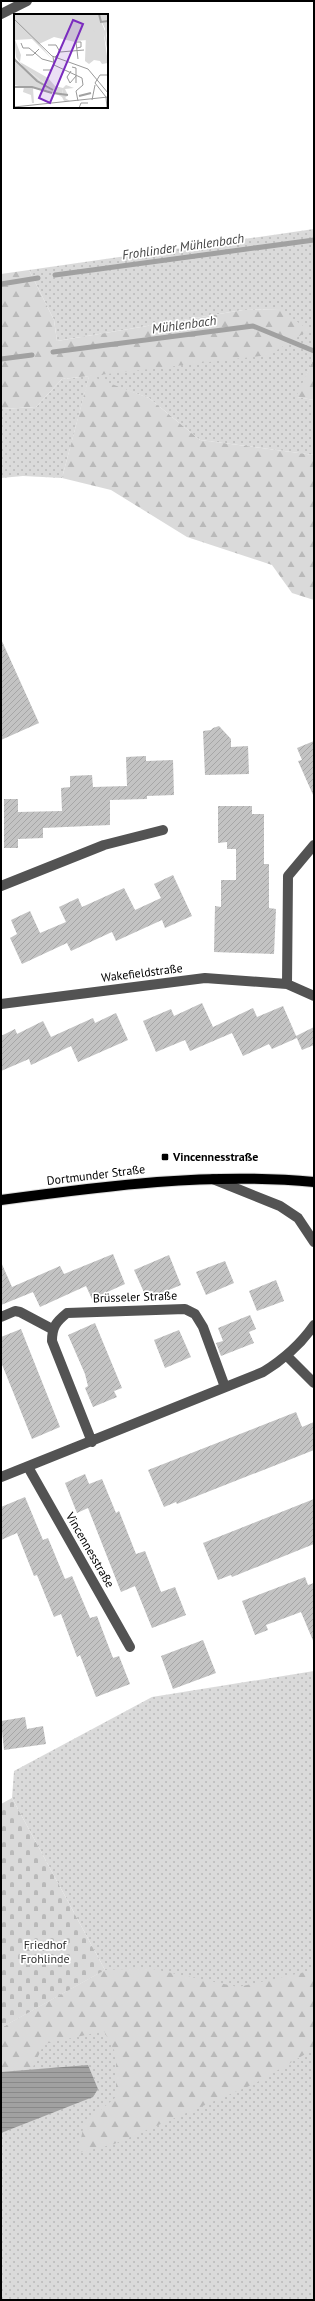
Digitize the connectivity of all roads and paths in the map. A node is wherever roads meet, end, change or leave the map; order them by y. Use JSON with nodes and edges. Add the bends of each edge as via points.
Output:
{"nodes":[{"id":1,"x":27,"y":1,"type":"edge"},
{"id":2,"x":1,"y":14,"type":"edge"},
{"id":3,"x":162,"y":830,"type":"dead end"},
{"id":4,"x":314,"y":845,"type":"edge"},
{"id":5,"x":1,"y":886,"type":"edge"},
{"id":6,"x":287,"y":984,"type":"junction"},
{"id":7,"x":314,"y":996,"type":"edge"},
{"id":8,"x":1,"y":1004,"type":"edge"},
{"id":9,"x":214,"y":1179,"type":"junction"},
{"id":10,"x":314,"y":1182,"type":"edge"},
{"id":11,"x":1,"y":1200,"type":"edge"},
{"id":12,"x":314,"y":1242,"type":"edge"},
{"id":13,"x":1,"y":1317,"type":"edge"},
{"id":14,"x":314,"y":1325,"type":"edge"},
{"id":15,"x":52,"y":1329,"type":"junction"},
{"id":16,"x":287,"y":1356,"type":"junction"},
{"id":17,"x":314,"y":1383,"type":"edge"},
{"id":18,"x":225,"y":1387,"type":"junction"},
{"id":19,"x":92,"y":1442,"type":"junction"},
{"id":20,"x":28,"y":1467,"type":"junction"},
{"id":21,"x":1,"y":1477,"type":"edge"},
{"id":22,"x":130,"y":1646,"type":"dead end"}],
"edges":[{"from":1,"to":2,"type":"street"},
{"from":3,"to":5,"type":"street","via":[[104,845]]},
{"from":4,"to":6,"type":"street","via":[[288,876]]},
{"from":6,"to":7,"type":"street","name":"Wakefieldstraße"},
{"from":6,"to":8,"type":"street","name":"Wakefieldstraße","via":[[205,978]]},
{"from":9,"to":10,"type":"main road","name":"Dortmunder Straße"},
{"from":9,"to":11,"type":"main road","name":"Dortmunder Straße","via":[[109,1185]]},
{"from":9,"to":12,"type":"street","via":[[280,1206],[298,1218]]},
{"from":13,"to":15,"type":"street","via":[[15,1311],[20,1312]]},
{"from":14,"to":16,"type":"street"},
{"from":15,"to":18,"type":"street","name":"Brüsseler Straße","via":[[57,1320],[67,1313],[185,1309],[195,1314],[203,1327]]},
{"from":15,"to":19,"type":"street","via":[[52,1341]]},
{"from":16,"to":17,"type":"street"},
{"from":16,"to":18,"type":"street","via":[[264,1372]]},
{"from":18,"to":19,"type":"street"},
{"from":19,"to":20,"type":"street"},
{"from":20,"to":21,"type":"street"},
{"from":20,"to":22,"type":"street","name":"Vincennesstraße"}]}
